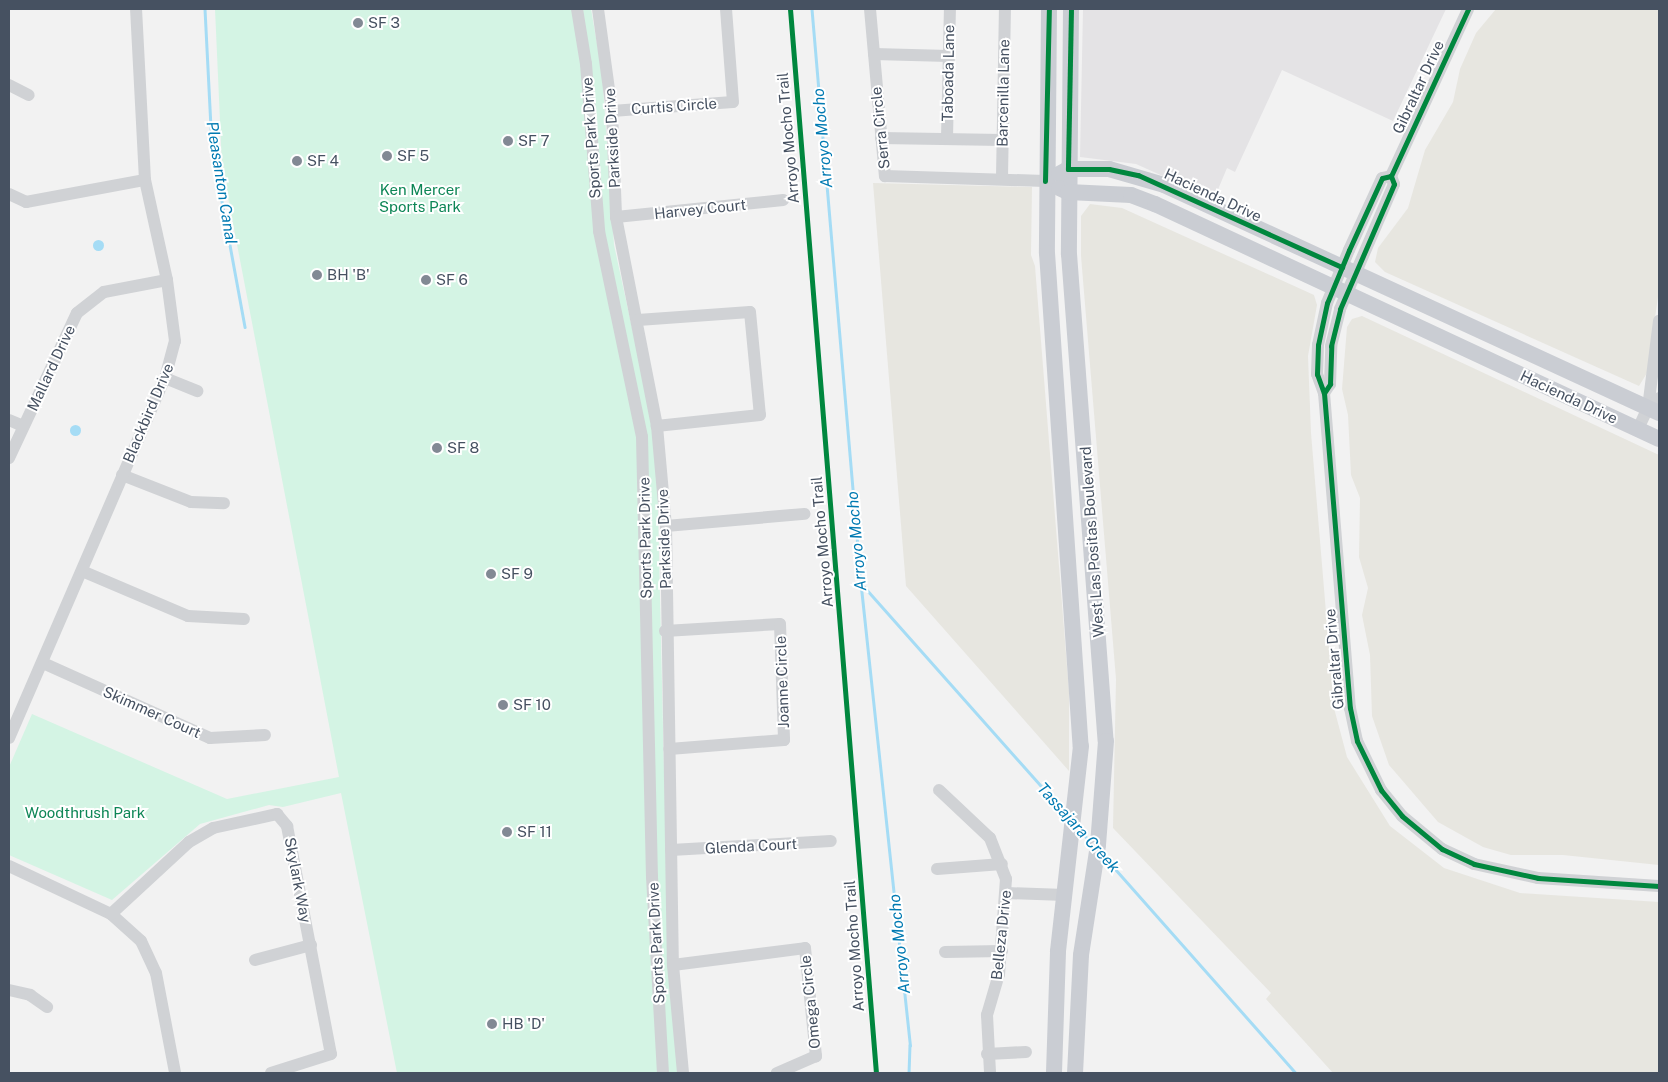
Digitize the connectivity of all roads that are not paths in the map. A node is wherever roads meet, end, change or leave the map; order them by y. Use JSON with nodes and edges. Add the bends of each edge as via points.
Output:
{"nodes":[{"id":1,"x":136,"y":9,"type":"edge"},
{"id":2,"x":577,"y":9,"type":"edge"},
{"id":3,"x":598,"y":9,"type":"edge"},
{"id":4,"x":726,"y":9,"type":"edge"},
{"id":5,"x":870,"y":9,"type":"edge"},
{"id":6,"x":950,"y":9,"type":"edge"},
{"id":7,"x":1005,"y":9,"type":"edge"},
{"id":8,"x":1049,"y":9,"type":"edge"},
{"id":9,"x":1071,"y":9,"type":"edge"},
{"id":10,"x":1468,"y":9,"type":"edge"},
{"id":11,"x":874,"y":54,"type":"junction"},
{"id":12,"x":949,"y":56,"type":"junction"},
{"id":13,"x":9,"y":86,"type":"edge"},
{"id":14,"x":29,"y":95,"type":"dead end"},
{"id":15,"x":612,"y":111,"type":"junction"},
{"id":16,"x":881,"y":138,"type":"junction"},
{"id":17,"x":947,"y":138,"type":"junction"},
{"id":18,"x":1002,"y":140,"type":"junction"},
{"id":19,"x":1068,"y":169,"type":"junction"},
{"id":20,"x":1002,"y":177,"type":"junction"},
{"id":21,"x":145,"y":180,"type":"junction"},
{"id":22,"x":1046,"y":181,"type":"junction"},
{"id":23,"x":1068,"y":192,"type":"junction"},
{"id":24,"x":9,"y":194,"type":"edge"},
{"id":25,"x":783,"y":200,"type":"dead end"},
{"id":26,"x":616,"y":217,"type":"junction"},
{"id":27,"x":1348,"y":270,"type":"junction"},
{"id":28,"x":167,"y":280,"type":"junction"},
{"id":29,"x":1340,"y":290,"type":"junction"},
{"id":30,"x":638,"y":320,"type":"junction"},
{"id":31,"x":1659,"y":321,"type":"edge"},
{"id":32,"x":165,"y":378,"type":"junction"},
{"id":33,"x":198,"y":390,"type":"dead end"},
{"id":34,"x":1655,"y":406,"type":"edge"},
{"id":35,"x":9,"y":420,"type":"edge"},
{"id":36,"x":23,"y":426,"type":"junction"},
{"id":37,"x":657,"y":426,"type":"junction"},
{"id":38,"x":1638,"y":429,"type":"junction"},
{"id":39,"x":1659,"y":439,"type":"edge"},
{"id":40,"x":9,"y":458,"type":"edge"},
{"id":41,"x":122,"y":475,"type":"junction"},
{"id":42,"x":224,"y":503,"type":"dead end"},
{"id":43,"x":804,"y":514,"type":"dead end"},
{"id":44,"x":666,"y":526,"type":"junction"},
{"id":45,"x":82,"y":571,"type":"junction"},
{"id":46,"x":244,"y":619,"type":"dead end"},
{"id":47,"x":665,"y":631,"type":"junction"},
{"id":48,"x":42,"y":663,"type":"junction"},
{"id":49,"x":265,"y":735,"type":"dead end"},
{"id":50,"x":9,"y":738,"type":"edge"},
{"id":51,"x":669,"y":749,"type":"junction"},
{"id":52,"x":939,"y":790,"type":"dead end"},
{"id":53,"x":831,"y":841,"type":"dead end"},
{"id":54,"x":671,"y":850,"type":"junction"},
{"id":55,"x":1002,"y":864,"type":"junction"},
{"id":56,"x":9,"y":866,"type":"edge"},
{"id":57,"x":937,"y":869,"type":"dead end"},
{"id":58,"x":1659,"y":886,"type":"edge"},
{"id":59,"x":1006,"y":893,"type":"junction"},
{"id":60,"x":1065,"y":895,"type":"junction"},
{"id":61,"x":111,"y":914,"type":"junction"},
{"id":62,"x":311,"y":945,"type":"junction"},
{"id":63,"x":1002,"y":951,"type":"junction"},
{"id":64,"x":945,"y":952,"type":"dead end"},
{"id":65,"x":255,"y":960,"type":"dead end"},
{"id":66,"x":673,"y":965,"type":"junction"},
{"id":67,"x":9,"y":990,"type":"edge"},
{"id":68,"x":47,"y":1008,"type":"dead end"},
{"id":69,"x":1026,"y":1052,"type":"dead end"},
{"id":70,"x":987,"y":1054,"type":"junction"},
{"id":71,"x":175,"y":1073,"type":"edge"},
{"id":72,"x":271,"y":1073,"type":"edge"},
{"id":73,"x":663,"y":1073,"type":"edge"},
{"id":74,"x":683,"y":1073,"type":"edge"},
{"id":75,"x":778,"y":1073,"type":"edge"},
{"id":76,"x":990,"y":1073,"type":"edge"},
{"id":77,"x":1054,"y":1073,"type":"edge"},
{"id":78,"x":1075,"y":1073,"type":"edge"}],
"edges":[{"from":1,"to":21,"type":"street","name":"Blackbird Drive"},
{"from":2,"to":73,"type":"street","name":"Sports Park Drive","via":[[586,64],[599,231],[642,436],[652,877]]},
{"from":3,"to":15,"type":"street","name":"Parkside Drive"},
{"from":4,"to":15,"type":"street","name":"Curtis Circle","via":[[733,102]]},
{"from":5,"to":11,"type":"street","name":"Serra Circle"},
{"from":6,"to":12,"type":"street","name":"Taboada Lane"},
{"from":7,"to":18,"type":"street","name":"Barcenilla Lane"},
{"from":8,"to":22,"type":"main road","name":"West Las Positas Boulevard"},
{"from":9,"to":19,"type":"main road","name":"West Las Positas Boulevard"},
{"from":10,"to":27,"type":"street","name":"Gibraltar Drive","via":[[1391,176],[1394,184]]},
{"from":11,"to":12,"type":"street"},
{"from":11,"to":16,"type":"street","name":"Serra Circle"},
{"from":12,"to":17,"type":"street","name":"Taboada Lane"},
{"from":13,"to":14,"type":"street"},
{"from":15,"to":26,"type":"street","name":"Parkside Drive"},
{"from":16,"to":17,"type":"street"},
{"from":16,"to":20,"type":"street","name":"Serra Circle","via":[[885,176]]},
{"from":17,"to":18,"type":"street"},
{"from":18,"to":20,"type":"street","name":"Barcenilla Lane"},
{"from":19,"to":22,"type":"main road","name":"Hacienda Drive"},
{"from":19,"to":23,"type":"main road","name":"West Las Positas Boulevard"},
{"from":19,"to":27,"type":"main road","name":"Hacienda Drive","via":[[1109,169],[1138,175]]},
{"from":20,"to":22,"type":"street","name":"Serra Circle"},
{"from":21,"to":24,"type":"street","via":[[26,202]]},
{"from":21,"to":28,"type":"street","name":"Blackbird Drive"},
{"from":22,"to":23,"type":"main road","name":"Hacienda Drive"},
{"from":22,"to":60,"type":"main road","name":"West Las Positas Boulevard","via":[[1079,703],[1077,813]]},
{"from":23,"to":29,"type":"main road","name":"Hacienda Drive","via":[[1131,195]]},
{"from":23,"to":78,"type":"main road","name":"West Las Positas Boulevard","via":[[1104,687],[1105,767],[1098,845],[1081,956]]},
{"from":25,"to":26,"type":"street","name":"Harvey Court"},
{"from":26,"to":30,"type":"street","name":"Parkside Drive"},
{"from":27,"to":29,"type":"street","name":"Gibraltar Drive"},
{"from":27,"to":34,"type":"main road","name":"Hacienda Drive"},
{"from":28,"to":32,"type":"street","name":"Blackbird Drive","via":[[175,341]]},
{"from":28,"to":36,"type":"street","name":"Mallard Drive","via":[[104,292],[77,313]]},
{"from":29,"to":38,"type":"main road","name":"Hacienda Drive"},
{"from":29,"to":58,"type":"street","name":"Gibraltar Drive","via":[[1318,345],[1317,374],[1324,392],[1350,708],[1360,750],[1381,790],[1423,835],[1474,864],[1538,878]]},
{"from":30,"to":37,"type":"street","name":"Parkside Drive"},
{"from":30,"to":37,"type":"street","via":[[750,312],[760,415]]},
{"from":31,"to":34,"type":"street"},
{"from":32,"to":33,"type":"street"},
{"from":32,"to":41,"type":"street","name":"Blackbird Drive"},
{"from":34,"to":38,"type":"street"},
{"from":35,"to":36,"type":"street"},
{"from":36,"to":40,"type":"street","name":"Mallard Drive"},
{"from":37,"to":44,"type":"street","name":"Parkside Drive"},
{"from":38,"to":39,"type":"main road","name":"Hacienda Drive"},
{"from":41,"to":42,"type":"street","via":[[191,502]]},
{"from":41,"to":45,"type":"street","name":"Blackbird Drive"},
{"from":43,"to":44,"type":"street"},
{"from":44,"to":47,"type":"street","name":"Parkside Drive"},
{"from":45,"to":46,"type":"street","via":[[188,616]]},
{"from":45,"to":48,"type":"street","name":"Blackbird Drive"},
{"from":47,"to":51,"type":"street","name":"Parkside Drive"},
{"from":47,"to":51,"type":"street","name":"Joanne Circle","via":[[780,624],[784,730],[784,740]]},
{"from":48,"to":49,"type":"street","name":"Skimmer Court","via":[[210,738]]},
{"from":48,"to":50,"type":"street","name":"Blackbird Drive"},
{"from":51,"to":54,"type":"street","name":"Parkside Drive"},
{"from":52,"to":55,"type":"street","name":"Belleza Drive","via":[[976,820]]},
{"from":53,"to":54,"type":"street","name":"Glenda Court"},
{"from":54,"to":66,"type":"street","name":"Parkside Drive"},
{"from":55,"to":57,"type":"street"},
{"from":55,"to":59,"type":"street","name":"Belleza Drive"},
{"from":56,"to":61,"type":"street"},
{"from":59,"to":60,"type":"street"},
{"from":59,"to":63,"type":"street","name":"Belleza Drive"},
{"from":60,"to":77,"type":"main road","name":"West Las Positas Boulevard","via":[[1053,1021]]},
{"from":61,"to":62,"type":"street","name":"Skylark Way","via":[[189,842],[213,828],[277,814],[288,826]]},
{"from":61,"to":71,"type":"street","via":[[141,941],[156,972]]},
{"from":62,"to":65,"type":"street"},
{"from":62,"to":72,"type":"street","name":"Skylark Way","via":[[331,1054]]},
{"from":63,"to":64,"type":"street"},
{"from":63,"to":70,"type":"street","name":"Belleza Drive","via":[[987,1015]]},
{"from":66,"to":74,"type":"street","name":"Parkside Drive"},
{"from":66,"to":75,"type":"street","name":"Omega Circle","via":[[805,948],[816,1056]]},
{"from":67,"to":68,"type":"street","via":[[30,995]]},
{"from":69,"to":70,"type":"street"},
{"from":70,"to":76,"type":"street","name":"Belleza Drive"}]}
